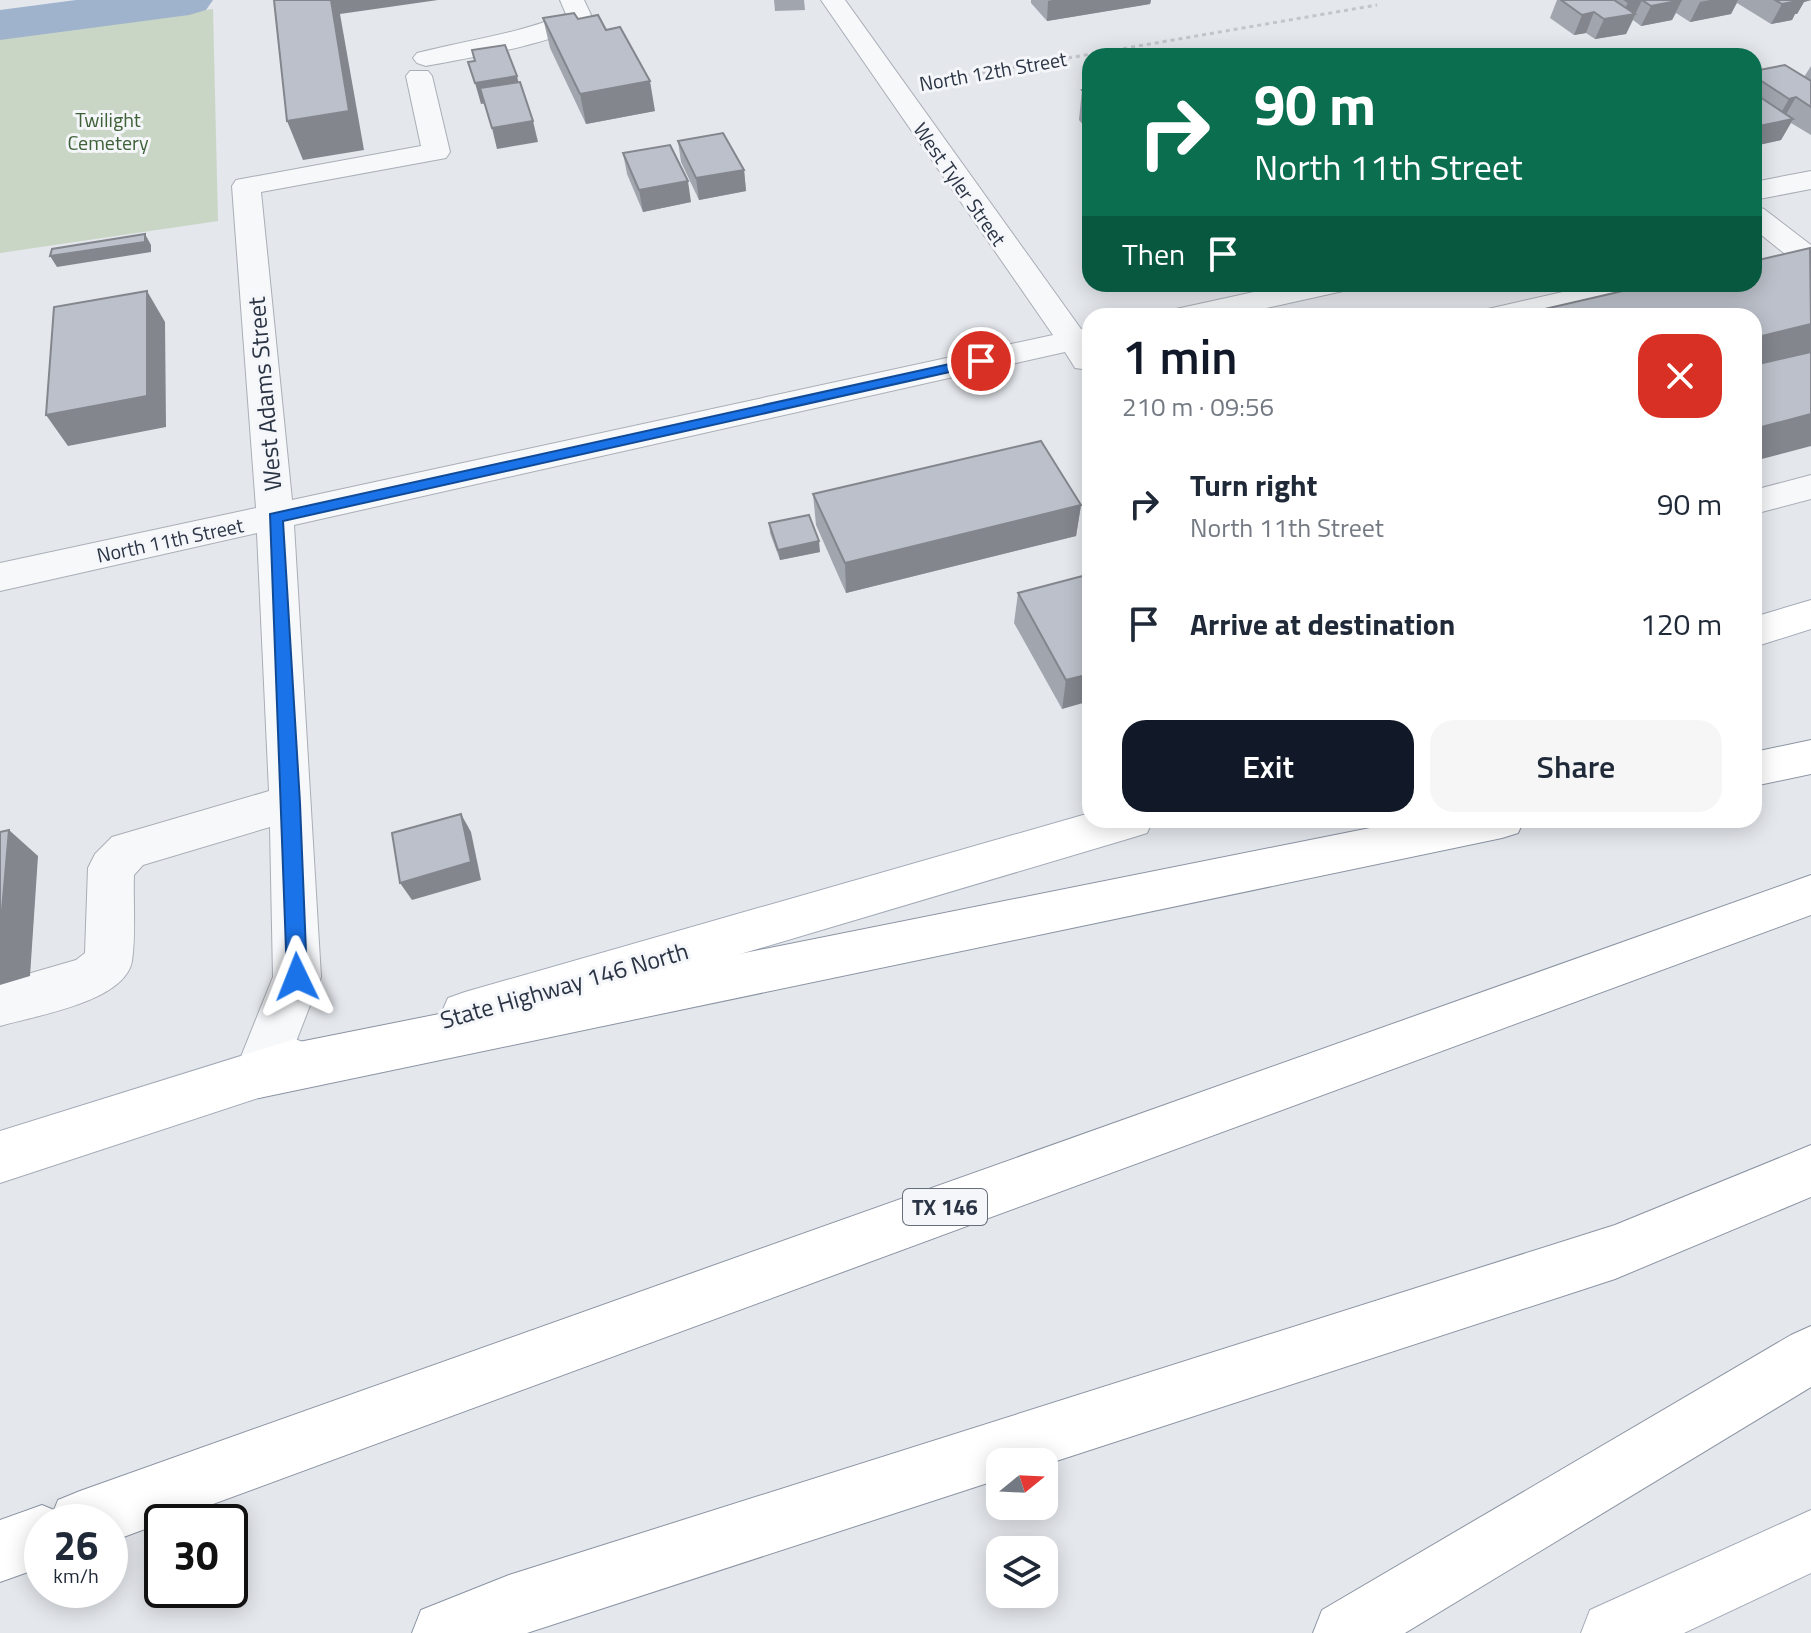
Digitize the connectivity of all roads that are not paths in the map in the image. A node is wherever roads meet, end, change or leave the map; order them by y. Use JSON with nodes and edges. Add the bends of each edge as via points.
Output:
{"nodes":[{"id":1,"x":572,"y":0,"type":"edge"},
{"id":2,"x":833,"y":0,"type":"edge"},
{"id":3,"x":1811,"y":180,"type":"edge"},
{"id":4,"x":1762,"y":189,"type":"edge"},
{"id":5,"x":1762,"y":221,"type":"edge"},
{"id":6,"x":1804,"y":254,"type":"edge"},
{"id":7,"x":1762,"y":257,"type":"edge"},
{"id":8,"x":1296,"y":292,"type":"edge"},
{"id":9,"x":1302,"y":292,"type":"edge"},
{"id":10,"x":1581,"y":292,"type":"edge"},
{"id":11,"x":1223,"y":308,"type":"edge"},
{"id":12,"x":1316,"y":308,"type":"edge"},
{"id":13,"x":1526,"y":308,"type":"edge"},
{"id":14,"x":1082,"y":345,"type":"edge"},
{"id":15,"x":1082,"y":348,"type":"edge"},
{"id":16,"x":1811,"y":487,"type":"edge"},
{"id":17,"x":1762,"y":500,"type":"edge"},
{"id":18,"x":275,"y":517,"type":"junction"},
{"id":19,"x":0,"y":577,"type":"edge"},
{"id":20,"x":1811,"y":614,"type":"edge"},
{"id":21,"x":1762,"y":629,"type":"edge"},
{"id":22,"x":1811,"y":757,"type":"edge"},
{"id":23,"x":1762,"y":767,"type":"edge"},
{"id":24,"x":291,"y":803,"type":"junction"},
{"id":25,"x":1104,"y":828,"type":"edge"},
{"id":26,"x":1463,"y":828,"type":"edge"},
{"id":27,"x":1811,"y":895,"type":"edge"},
{"id":28,"x":0,"y":1004,"type":"edge"},
{"id":29,"x":259,"y":1074,"type":"junction"},
{"id":30,"x":0,"y":1157,"type":"edge"},
{"id":31,"x":1811,"y":1171,"type":"edge"},
{"id":32,"x":1811,"y":1355,"type":"edge"},
{"id":33,"x":128,"y":1505,"type":"edge"},
{"id":34,"x":1811,"y":1541,"type":"edge"},
{"id":35,"x":24,"y":1542,"type":"edge"},
{"id":36,"x":0,"y":1551,"type":"edge"},
{"id":37,"x":444,"y":1633,"type":"edge"},
{"id":38,"x":1345,"y":1633,"type":"edge"},
{"id":39,"x":1613,"y":1633,"type":"edge"}],
"edges":[{"from":1,"to":18,"type":"street","name":"West Adams Street","via":[[580,17],[541,34],[422,67],[436,152],[246,186]]},
{"from":2,"to":14,"type":"street","name":"West Tyler Street"},
{"from":3,"to":4,"type":"street"},
{"from":5,"to":6,"type":"street"},
{"from":6,"to":7,"type":"street"},
{"from":8,"to":11,"type":"street"},
{"from":9,"to":12,"type":"street"},
{"from":10,"to":13,"type":"street"},
{"from":15,"to":18,"type":"street","name":"North 11th Street"},
{"from":16,"to":17,"type":"street"},
{"from":18,"to":19,"type":"street","name":"North 11th Street"},
{"from":18,"to":24,"type":"street","name":"West Adams Street"},
{"from":20,"to":21,"type":"main road"},
{"from":22,"to":23,"type":"main road"},
{"from":24,"to":28,"type":"street","via":[[128,850],[111,868],[108,963],[90,978]]},
{"from":24,"to":29,"type":"street","name":"West Adams Street","via":[[297,977]]},
{"from":25,"to":29,"type":"main road","name":"State Highway 146 North"},
{"from":26,"to":29,"type":"main road"},
{"from":27,"to":33,"type":"main road","number":"TX 146"},
{"from":29,"to":30,"type":"main road","name":"State Highway 146 North"},
{"from":31,"to":37,"type":"main road","via":[[1615,1252],[509,1607]]},
{"from":32,"to":38,"type":"main road"},
{"from":34,"to":39,"type":"main road"},
{"from":35,"to":36,"type":"main road"}]}
